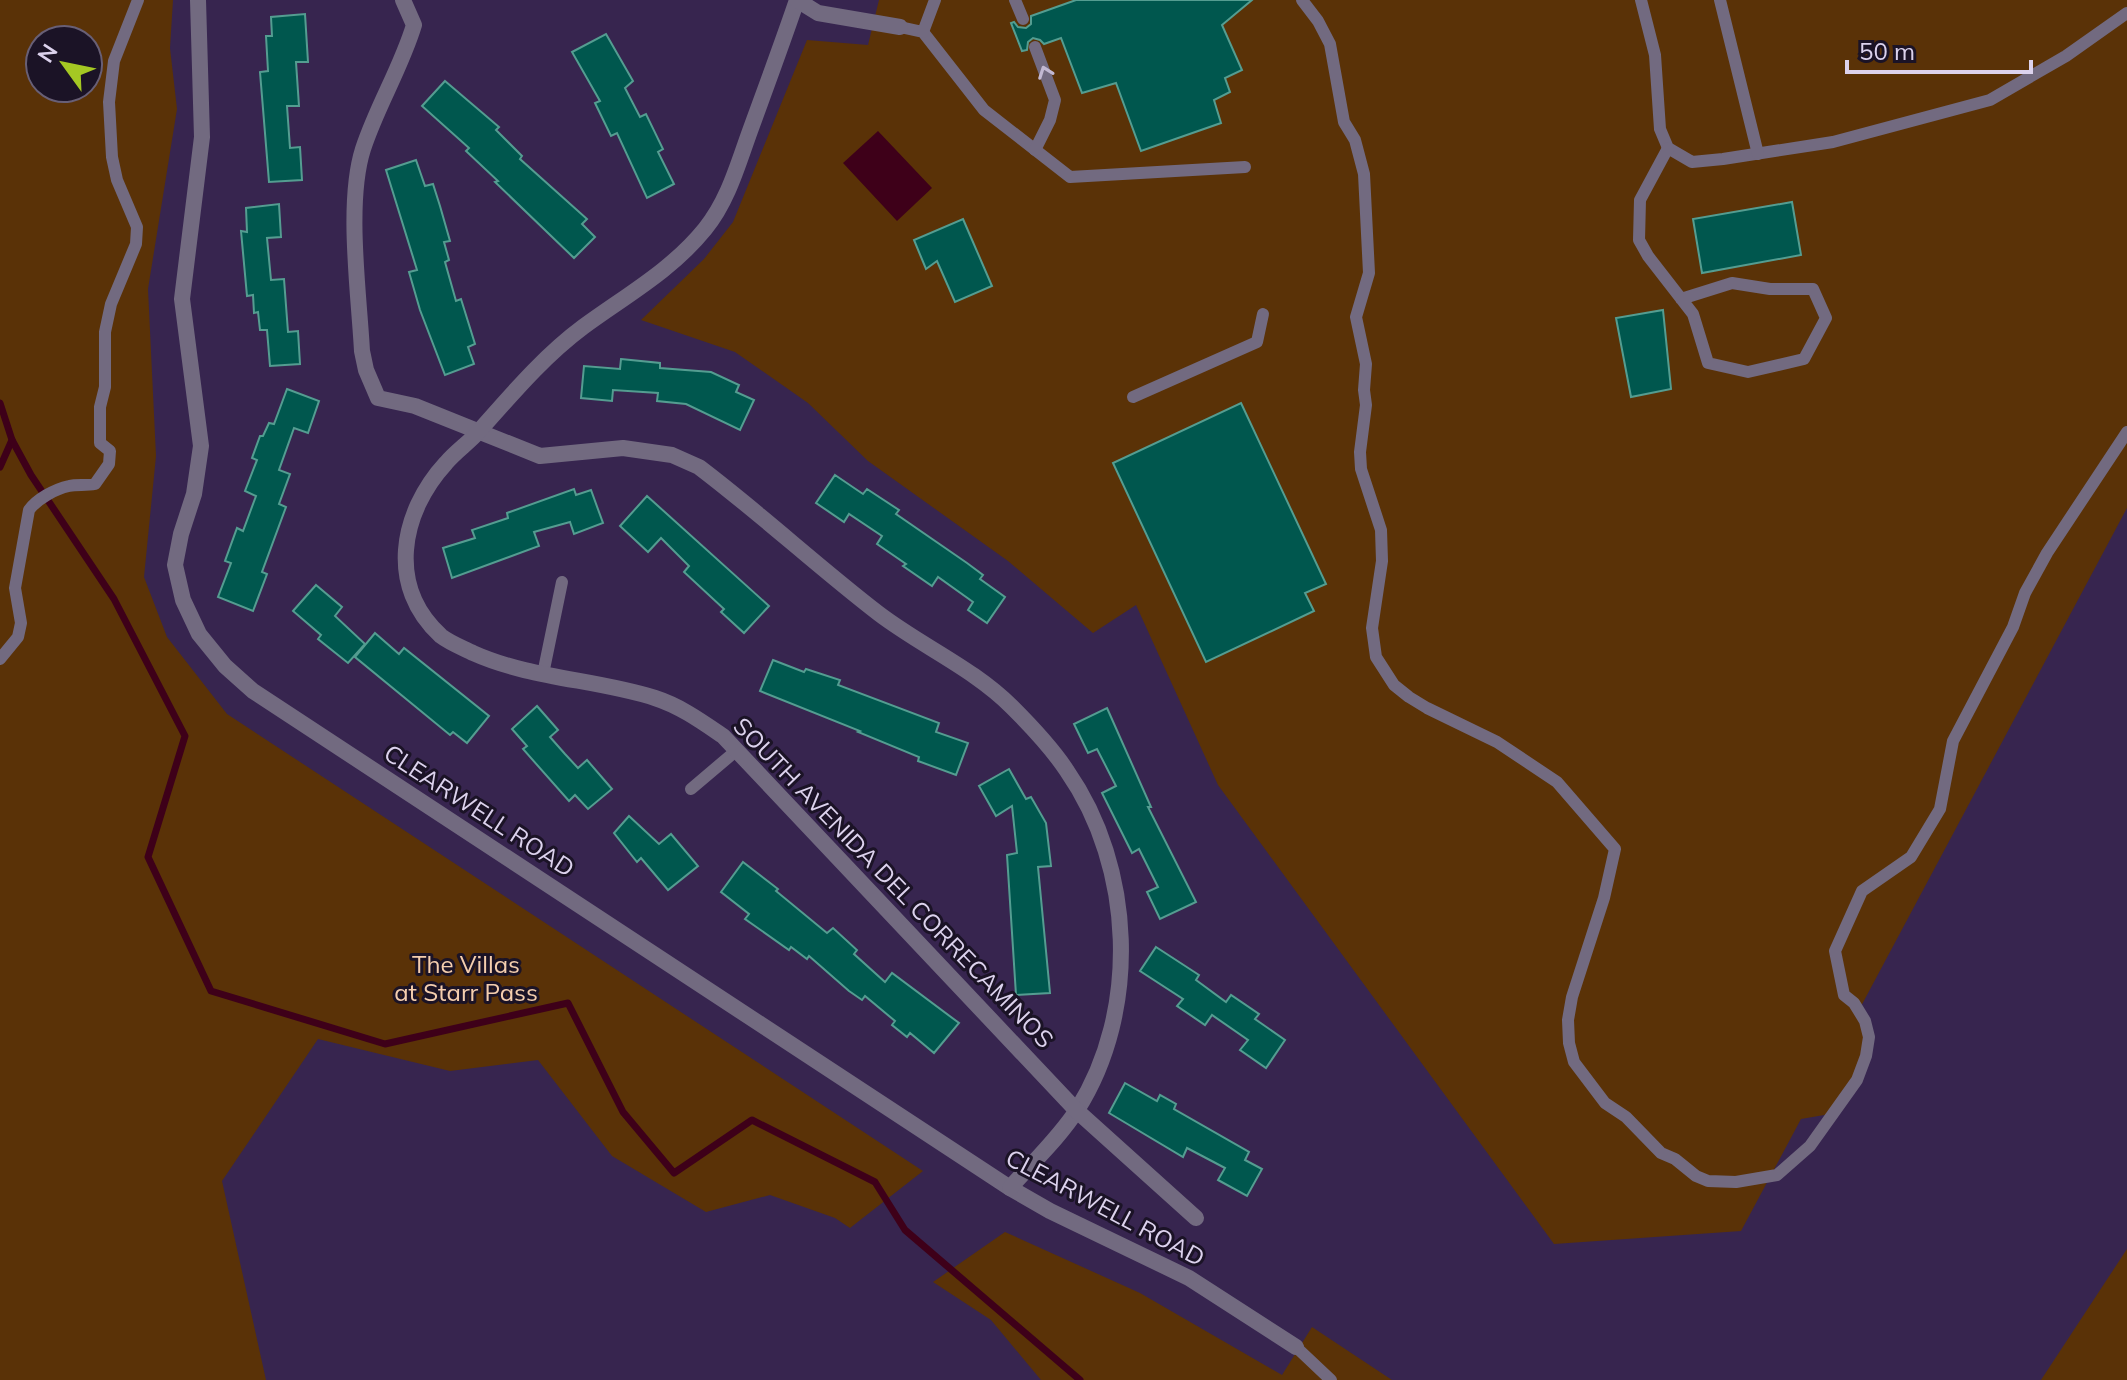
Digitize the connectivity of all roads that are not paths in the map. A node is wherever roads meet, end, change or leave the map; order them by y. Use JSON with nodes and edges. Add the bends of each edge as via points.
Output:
{"nodes":[{"id":1,"x":138,"y":0,"type":"edge"},
{"id":2,"x":198,"y":0,"type":"edge"},
{"id":3,"x":403,"y":0,"type":"edge"},
{"id":4,"x":797,"y":0,"type":"edge"},
{"id":5,"x":935,"y":0,"type":"edge"},
{"id":6,"x":1015,"y":0,"type":"edge"},
{"id":7,"x":1302,"y":0,"type":"edge"},
{"id":8,"x":1641,"y":0,"type":"edge"},
{"id":9,"x":1720,"y":0,"type":"edge"},
{"id":10,"x":2127,"y":13,"type":"edge"},
{"id":11,"x":1023,"y":19,"type":"dead end"},
{"id":12,"x":900,"y":27,"type":"joint"},
{"id":13,"x":923,"y":32,"type":"junction"},
{"id":14,"x":1035,"y":47,"type":"dead end"},
{"id":15,"x":1668,"y":148,"type":"junction"},
{"id":16,"x":1035,"y":150,"type":"junction"},
{"id":17,"x":1758,"y":154,"type":"junction"},
{"id":18,"x":1245,"y":167,"type":"dead end"},
{"id":19,"x":1681,"y":299,"type":"junction"},
{"id":20,"x":1263,"y":314,"type":"dead end"},
{"id":21,"x":1133,"y":397,"type":"dead end"},
{"id":22,"x":2127,"y":432,"type":"edge"},
{"id":23,"x":478,"y":433,"type":"junction"},
{"id":24,"x":562,"y":582,"type":"dead end"},
{"id":25,"x":0,"y":659,"type":"edge"},
{"id":26,"x":543,"y":674,"type":"junction"},
{"id":27,"x":737,"y":750,"type":"junction"},
{"id":28,"x":691,"y":789,"type":"dead end"},
{"id":29,"x":1076,"y":1110,"type":"junction"},
{"id":30,"x":1010,"y":1188,"type":"junction"},
{"id":31,"x":1196,"y":1218,"type":"dead end"},
{"id":32,"x":1296,"y":1347,"type":"joint"},
{"id":33,"x":1331,"y":1380,"type":"edge"}],
"edges":[{"from":1,"to":25,"type":"lane","via":[[114,61],[109,102],[117,180],[137,227],[105,332],[100,443],[110,451],[109,464],[95,484],[70,485],[29,510],[15,588],[21,623],[18,637]]},
{"from":2,"to":30,"type":"street","name":"CLEARWELL ROAD","via":[[202,137],[182,299],[201,446],[175,565],[199,634],[253,691]]},
{"from":3,"to":23,"type":"street","via":[[414,25],[362,152],[354,207],[362,351],[378,398],[415,406]]},
{"from":4,"to":12,"type":"street","via":[[818,13]]},
{"from":4,"to":23,"type":"street","name":"SOUTH AVENIDA DEL CORRECAMINOS","via":[[730,186],[705,229],[668,266],[551,353]]},
{"from":5,"to":13,"type":"lane"},
{"from":6,"to":11,"type":"lane"},
{"from":7,"to":22,"type":"lane","via":[[1330,44],[1344,122],[1364,174],[1369,273],[1356,317],[1366,364],[1361,469],[1381,530],[1372,628],[1376,657],[1409,697],[1490,738],[1557,782],[1615,849],[1572,997],[1569,1043],[1574,1062],[1605,1103],[1696,1176],[1736,1182],[1777,1175],[1810,1146],[1857,1080],[1869,1037],[1860,1012],[1844,995],[1835,951],[1862,891],[1911,857],[1940,809],[1953,741],[2013,627],[2025,593]]},
{"from":8,"to":15,"type":"lane","via":[[1655,55],[1660,129]]},
{"from":9,"to":17,"type":"lane"},
{"from":10,"to":17,"type":"lane","via":[[1990,100],[1833,142]]},
{"from":12,"to":13,"type":"lane"},
{"from":13,"to":16,"type":"lane","via":[[984,110]]},
{"from":16,"to":14,"type":"lane","one_way":true,"via":[[1055,100]]},
{"from":15,"to":17,"type":"lane","via":[[1692,162]]},
{"from":15,"to":19,"type":"lane","via":[[1640,200],[1639,240]]},
{"from":16,"to":18,"type":"lane","via":[[1070,177]]},
{"from":19,"to":19,"type":"lane","via":[[1693,314],[1708,363],[1748,372],[1804,359],[1826,318],[1813,289],[1732,283]]},
{"from":20,"to":21,"type":"lane","via":[[1257,342]]},
{"from":23,"to":26,"type":"street","name":"SOUTH AVENIDA DEL CORRECAMINOS","via":[[444,464],[410,522],[405,545],[409,584],[442,636],[500,665]]},
{"from":23,"to":29,"type":"street","via":[[540,456],[623,448],[672,455],[699,467],[882,616],[968,671],[1037,734],[1068,771],[1097,826],[1115,878],[1120,919],[1117,1004],[1104,1054]]},
{"from":24,"to":26,"type":"lane"},
{"from":26,"to":27,"type":"street","name":"SOUTH AVENIDA DEL CORRECAMINOS","via":[[655,698],[687,711]]},
{"from":27,"to":28,"type":"lane"},
{"from":27,"to":29,"type":"street","name":"SOUTH AVENIDA DEL CORRECAMINOS"},
{"from":29,"to":30,"type":"street"},
{"from":29,"to":31,"type":"street","name":"SOUTH AVENIDA DEL CORRECAMINOS"},
{"from":30,"to":32,"type":"street","name":"CLEARWELL ROAD","via":[[1189,1278]]},
{"from":32,"to":33,"type":"lane"}]}
